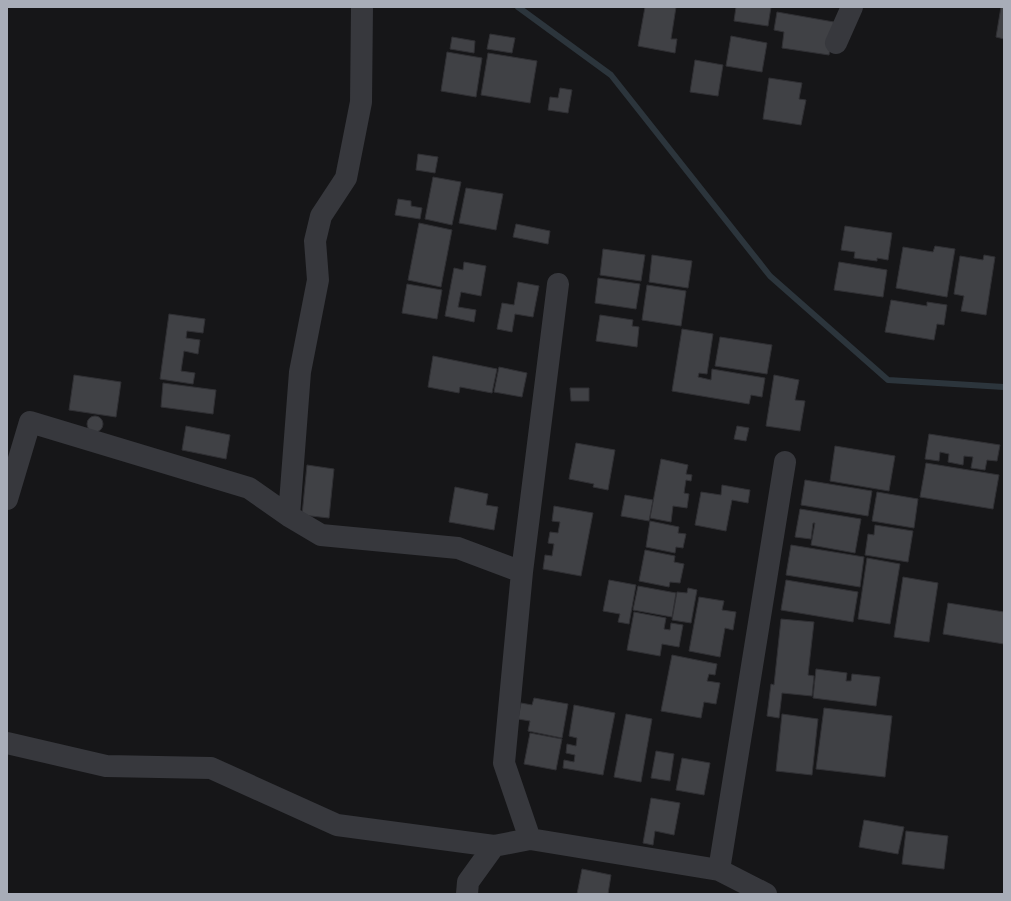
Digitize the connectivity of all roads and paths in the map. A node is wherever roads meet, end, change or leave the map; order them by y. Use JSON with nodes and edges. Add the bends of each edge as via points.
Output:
{"nodes":[{"id":1,"x":362,"y":7,"type":"edge"},
{"id":2,"x":852,"y":7,"type":"edge"},
{"id":3,"x":836,"y":42,"type":"dead end"},
{"id":4,"x":558,"y":284,"type":"dead end"},
{"id":5,"x":785,"y":462,"type":"dead end"},
{"id":6,"x":7,"y":499,"type":"edge"},
{"id":7,"x":289,"y":516,"type":"junction"},
{"id":8,"x":522,"y":572,"type":"junction"},
{"id":9,"x":7,"y":743,"type":"edge"},
{"id":10,"x":530,"y":839,"type":"junction"},
{"id":11,"x":494,"y":846,"type":"junction"},
{"id":12,"x":719,"y":870,"type":"junction"},
{"id":13,"x":467,"y":894,"type":"edge"},
{"id":14,"x":766,"y":894,"type":"edge"}],
"edges":[{"from":1,"to":7,"type":"street","via":[[360,110],[346,178],[321,216],[315,241],[318,280],[300,372]]},
{"from":2,"to":3,"type":"street"},
{"from":4,"to":8,"type":"street"},
{"from":5,"to":12,"type":"street"},
{"from":6,"to":7,"type":"street","via":[[30,422],[249,488]]},
{"from":7,"to":8,"type":"street","via":[[321,535],[458,548]]},
{"from":8,"to":10,"type":"street","via":[[504,763]]},
{"from":9,"to":11,"type":"street","via":[[106,766],[211,768],[338,825]]},
{"from":10,"to":11,"type":"street"},
{"from":10,"to":12,"type":"street"},
{"from":11,"to":13,"type":"street","via":[[468,882]]},
{"from":12,"to":14,"type":"street"}]}
